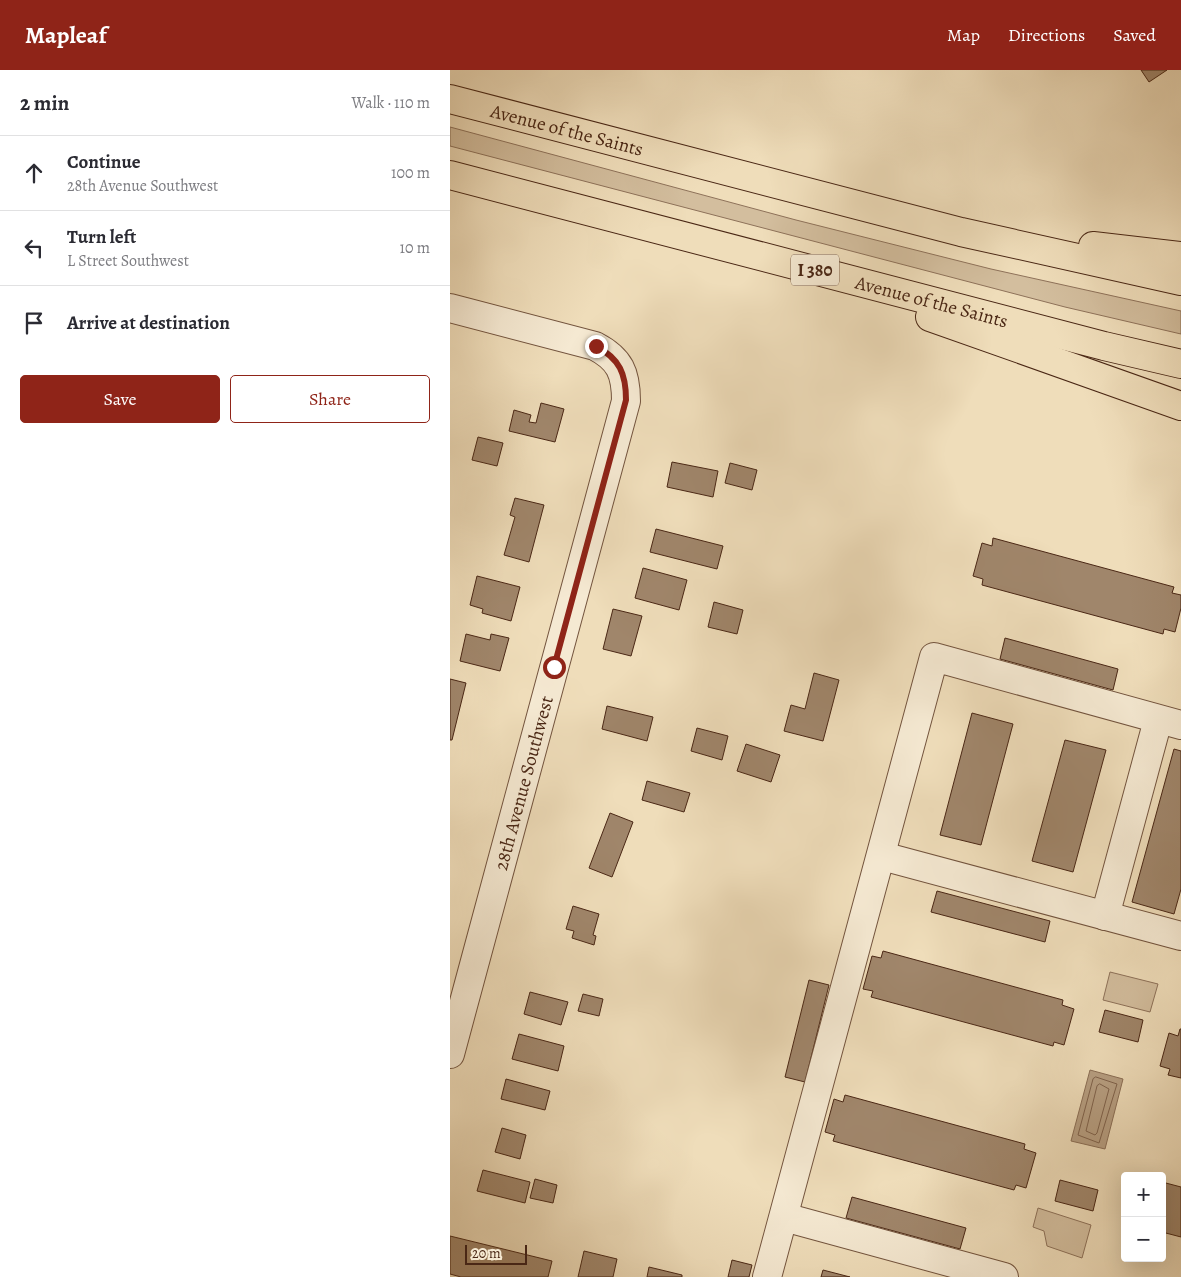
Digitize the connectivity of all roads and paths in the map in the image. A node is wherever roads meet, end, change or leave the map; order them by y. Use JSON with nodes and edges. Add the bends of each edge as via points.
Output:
{"nodes":[{"id":1,"x":450,"y":99,"type":"edge"},
{"id":2,"x":450,"y":175,"type":"edge"},
{"id":3,"x":961,"y":232,"type":"junction"},
{"id":4,"x":749,"y":252,"type":"junction"},
{"id":5,"x":1181,"y":256,"type":"edge"},
{"id":6,"x":1181,"y":280,"type":"edge"},
{"id":7,"x":450,"y":308,"type":"edge"},
{"id":8,"x":1181,"y":364,"type":"edge"},
{"id":9,"x":1181,"y":406,"type":"edge"},
{"id":10,"x":1170,"y":722,"type":"edge"},
{"id":11,"x":882,"y":856,"type":"junction"},
{"id":12,"x":1105,"y":916,"type":"junction"},
{"id":13,"x":1181,"y":936,"type":"edge"},
{"id":14,"x":450,"y":1054,"type":"edge"},
{"id":15,"x":784,"y":1217,"type":"junction"},
{"id":16,"x":768,"y":1277,"type":"edge"},
{"id":17,"x":1004,"y":1277,"type":"edge"}],
"edges":[{"from":1,"to":3,"type":"highway","name":"Avenue of the Saints"},
{"from":2,"to":4,"type":"highway","name":"Avenue of the Saints","number":"I 380"},
{"from":3,"to":5,"type":"highway"},
{"from":3,"to":6,"type":"highway","name":"Avenue of the Saints"},
{"from":4,"to":8,"type":"highway","name":"Avenue of the Saints","number":"I 380"},
{"from":4,"to":9,"type":"highway"},
{"from":7,"to":14,"type":"street","name":"28th Avenue Southwest","via":[[596,346],[611,354],[626,382],[626,400]]},
{"from":10,"to":11,"type":"street","via":[[934,657]]},
{"from":10,"to":12,"type":"street"},
{"from":11,"to":12,"type":"street"},
{"from":11,"to":15,"type":"street"},
{"from":12,"to":13,"type":"street"},
{"from":15,"to":16,"type":"street"},
{"from":15,"to":17,"type":"street"}]}
